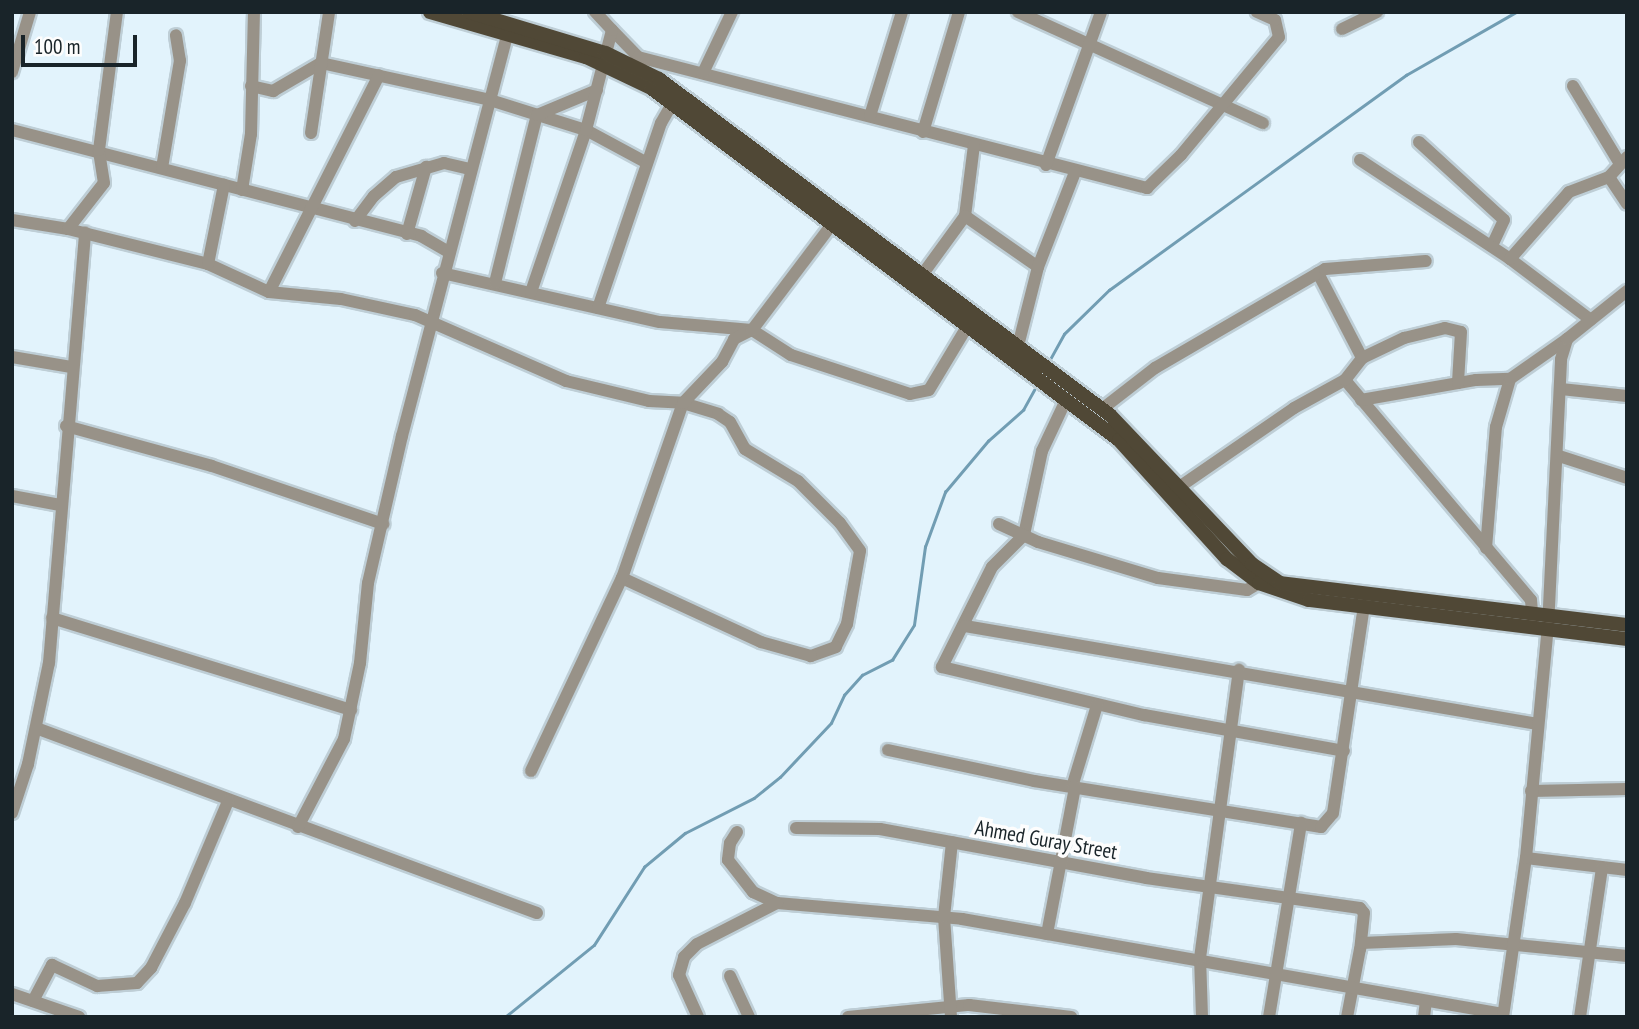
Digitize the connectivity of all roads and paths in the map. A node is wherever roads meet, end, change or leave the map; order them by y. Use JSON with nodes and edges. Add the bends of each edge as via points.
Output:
{"nodes":[{"id":1,"x":30,"y":12,"type":"edge"},
{"id":2,"x":117,"y":12,"type":"edge"},
{"id":3,"x":254,"y":12,"type":"edge"},
{"id":4,"x":329,"y":12,"type":"edge"},
{"id":5,"x":430,"y":12,"type":"edge"},
{"id":6,"x":469,"y":12,"type":"edge"},
{"id":7,"x":595,"y":12,"type":"edge"},
{"id":8,"x":732,"y":12,"type":"edge"},
{"id":9,"x":902,"y":12,"type":"edge"},
{"id":10,"x":960,"y":12,"type":"edge"},
{"id":11,"x":1018,"y":12,"type":"edge"},
{"id":12,"x":1101,"y":12,"type":"edge"},
{"id":13,"x":1257,"y":12,"type":"edge"},
{"id":14,"x":1377,"y":12,"type":"edge"},
{"id":15,"x":1342,"y":29,"type":"dead end"},
{"id":16,"x":612,"y":30,"type":"junction"},
{"id":17,"x":507,"y":34,"type":"junction"},
{"id":18,"x":176,"y":35,"type":"dead end"},
{"id":19,"x":1090,"y":45,"type":"junction"},
{"id":20,"x":638,"y":57,"type":"junction"},
{"id":21,"x":605,"y":58,"type":"junction"},
{"id":22,"x":321,"y":63,"type":"junction"},
{"id":23,"x":12,"y":72,"type":"edge"},
{"id":24,"x":703,"y":73,"type":"junction"},
{"id":25,"x":379,"y":75,"type":"junction"},
{"id":26,"x":659,"y":79,"type":"junction"},
{"id":27,"x":251,"y":86,"type":"junction"},
{"id":28,"x":1573,"y":86,"type":"dead end"},
{"id":29,"x":597,"y":90,"type":"junction"},
{"id":30,"x":675,"y":98,"type":"junction"},
{"id":31,"x":490,"y":100,"type":"junction"},
{"id":32,"x":1223,"y":103,"type":"junction"},
{"id":33,"x":537,"y":115,"type":"junction"},
{"id":34,"x":870,"y":116,"type":"junction"},
{"id":35,"x":1263,"y":123,"type":"dead end"},
{"id":36,"x":12,"y":130,"type":"edge"},
{"id":37,"x":586,"y":130,"type":"junction"},
{"id":38,"x":923,"y":132,"type":"junction"},
{"id":39,"x":311,"y":133,"type":"dead end"},
{"id":40,"x":1419,"y":142,"type":"dead end"},
{"id":41,"x":974,"y":145,"type":"junction"},
{"id":42,"x":99,"y":150,"type":"junction"},
{"id":43,"x":1360,"y":160,"type":"dead end"},
{"id":44,"x":1624,"y":161,"type":"edge"},
{"id":45,"x":647,"y":163,"type":"junction"},
{"id":46,"x":1046,"y":164,"type":"junction"},
{"id":47,"x":426,"y":167,"type":"junction"},
{"id":48,"x":162,"y":168,"type":"junction"},
{"id":49,"x":471,"y":169,"type":"junction"},
{"id":50,"x":1075,"y":172,"type":"junction"},
{"id":51,"x":1609,"y":177,"type":"junction"},
{"id":52,"x":224,"y":185,"type":"junction"},
{"id":53,"x":242,"y":190,"type":"junction"},
{"id":54,"x":1627,"y":204,"type":"edge"},
{"id":55,"x":310,"y":209,"type":"junction"},
{"id":56,"x":965,"y":216,"type":"junction"},
{"id":57,"x":12,"y":220,"type":"edge"},
{"id":58,"x":355,"y":221,"type":"junction"},
{"id":59,"x":833,"y":223,"type":"junction"},
{"id":60,"x":68,"y":229,"type":"junction"},
{"id":61,"x":85,"y":233,"type":"junction"},
{"id":62,"x":407,"y":234,"type":"junction"},
{"id":63,"x":1492,"y":246,"type":"junction"},
{"id":64,"x":447,"y":251,"type":"junction"},
{"id":65,"x":1510,"y":258,"type":"junction"},
{"id":66,"x":1426,"y":261,"type":"dead end"},
{"id":67,"x":208,"y":264,"type":"junction"},
{"id":68,"x":1038,"y":267,"type":"junction"},
{"id":69,"x":442,"y":273,"type":"junction"},
{"id":70,"x":1318,"y":273,"type":"junction"},
{"id":71,"x":922,"y":275,"type":"junction"},
{"id":72,"x":495,"y":284,"type":"junction"},
{"id":73,"x":1627,"y":291,"type":"edge"},
{"id":74,"x":269,"y":292,"type":"junction"},
{"id":75,"x":531,"y":292,"type":"junction"},
{"id":76,"x":598,"y":308,"type":"junction"},
{"id":77,"x":1591,"y":320,"type":"junction"},
{"id":78,"x":432,"y":322,"type":"junction"},
{"id":79,"x":968,"y":325,"type":"junction"},
{"id":80,"x":752,"y":330,"type":"junction"},
{"id":81,"x":1567,"y":340,"type":"junction"},
{"id":82,"x":1020,"y":348,"type":"junction"},
{"id":83,"x":12,"y":357,"type":"edge"},
{"id":84,"x":1362,"y":358,"type":"junction"},
{"id":85,"x":71,"y":366,"type":"junction"},
{"id":86,"x":1510,"y":379,"type":"junction"},
{"id":87,"x":1345,"y":380,"type":"junction"},
{"id":88,"x":1458,"y":383,"type":"junction"},
{"id":89,"x":1561,"y":389,"type":"junction"},
{"id":90,"x":1064,"y":393,"type":"junction"},
{"id":91,"x":1627,"y":396,"type":"edge"},
{"id":92,"x":1362,"y":400,"type":"junction"},
{"id":93,"x":683,"y":403,"type":"junction"},
{"id":94,"x":1102,"y":409,"type":"junction"},
{"id":95,"x":66,"y":426,"type":"junction"},
{"id":96,"x":1559,"y":456,"type":"junction"},
{"id":97,"x":1627,"y":478,"type":"edge"},
{"id":98,"x":1174,"y":490,"type":"junction"},
{"id":99,"x":12,"y":496,"type":"edge"},
{"id":100,"x":61,"y":505,"type":"junction"},
{"id":101,"x":383,"y":524,"type":"junction"},
{"id":102,"x":999,"y":524,"type":"dead end"},
{"id":103,"x":1024,"y":535,"type":"junction"},
{"id":104,"x":1486,"y":548,"type":"junction"},
{"id":105,"x":622,"y":578,"type":"junction"},
{"id":106,"x":1259,"y":583,"type":"junction"},
{"id":107,"x":1365,"y":601,"type":"junction"},
{"id":108,"x":52,"y":618,"type":"junction"},
{"id":109,"x":1533,"y":619,"type":"junction"},
{"id":110,"x":1549,"y":621,"type":"junction"},
{"id":111,"x":1627,"y":625,"type":"edge"},
{"id":112,"x":965,"y":626,"type":"junction"},
{"id":113,"x":1627,"y":639,"type":"edge"},
{"id":114,"x":1239,"y":670,"type":"junction"},
{"id":115,"x":1352,"y":691,"type":"junction"},
{"id":116,"x":1097,"y":705,"type":"junction"},
{"id":117,"x":351,"y":710,"type":"junction"},
{"id":118,"x":1538,"y":724,"type":"junction"},
{"id":119,"x":36,"y":728,"type":"junction"},
{"id":120,"x":1231,"y":730,"type":"junction"},
{"id":121,"x":888,"y":750,"type":"dead end"},
{"id":122,"x":1343,"y":751,"type":"junction"},
{"id":123,"x":531,"y":771,"type":"dead end"},
{"id":124,"x":1074,"y":787,"type":"junction"},
{"id":125,"x":1627,"y":789,"type":"edge"},
{"id":126,"x":1531,"y":792,"type":"junction"},
{"id":127,"x":228,"y":801,"type":"junction"},
{"id":128,"x":14,"y":804,"type":"edge"},
{"id":129,"x":1222,"y":810,"type":"junction"},
{"id":130,"x":1301,"y":823,"type":"junction"},
{"id":131,"x":298,"y":827,"type":"junction"},
{"id":132,"x":796,"y":828,"type":"dead end"},
{"id":133,"x":737,"y":832,"type":"dead end"},
{"id":134,"x":952,"y":842,"type":"junction"},
{"id":135,"x":1526,"y":858,"type":"junction"},
{"id":136,"x":1064,"y":864,"type":"junction"},
{"id":137,"x":1602,"y":868,"type":"junction"},
{"id":138,"x":1627,"y":870,"type":"edge"},
{"id":139,"x":1211,"y":887,"type":"junction"},
{"id":140,"x":1289,"y":896,"type":"junction"},
{"id":141,"x":777,"y":902,"type":"junction"},
{"id":142,"x":537,"y":913,"type":"dead end"},
{"id":143,"x":944,"y":917,"type":"junction"},
{"id":144,"x":1048,"y":934,"type":"junction"},
{"id":145,"x":1361,"y":943,"type":"junction"},
{"id":146,"x":1513,"y":948,"type":"junction"},
{"id":147,"x":1589,"y":952,"type":"junction"},
{"id":148,"x":1627,"y":956,"type":"edge"},
{"id":149,"x":1200,"y":958,"type":"junction"},
{"id":150,"x":1276,"y":973,"type":"junction"},
{"id":151,"x":730,"y":976,"type":"dead end"},
{"id":152,"x":1354,"y":989,"type":"junction"},
{"id":153,"x":12,"y":994,"type":"edge"},
{"id":154,"x":33,"y":1001,"type":"junction"},
{"id":155,"x":1426,"y":1001,"type":"junction"},
{"id":156,"x":950,"y":1011,"type":"edge"},
{"id":157,"x":878,"y":1015,"type":"edge"},
{"id":158,"x":1503,"y":1015,"type":"edge"},
{"id":159,"x":79,"y":1017,"type":"edge"},
{"id":160,"x":698,"y":1017,"type":"edge"},
{"id":161,"x":749,"y":1017,"type":"edge"},
{"id":162,"x":848,"y":1017,"type":"edge"},
{"id":163,"x":1070,"y":1017,"type":"edge"},
{"id":164,"x":1202,"y":1017,"type":"edge"},
{"id":165,"x":1269,"y":1017,"type":"edge"},
{"id":166,"x":1347,"y":1017,"type":"edge"},
{"id":167,"x":1424,"y":1017,"type":"edge"},
{"id":168,"x":1580,"y":1017,"type":"edge"}],
"edges":[{"from":1,"to":23,"type":"street"},
{"from":2,"to":42,"type":"street"},
{"from":3,"to":27,"type":"street"},
{"from":4,"to":22,"type":"street"},
{"from":5,"to":17,"type":"main road"},
{"from":6,"to":21,"type":"main road"},
{"from":7,"to":16,"type":"street"},
{"from":8,"to":24,"type":"street"},
{"from":9,"to":34,"type":"street"},
{"from":10,"to":38,"type":"street"},
{"from":11,"to":19,"type":"street"},
{"from":12,"to":19,"type":"street"},
{"from":13,"to":32,"type":"street","via":[[1275,20],[1279,37]]},
{"from":14,"to":15,"type":"street"},
{"from":16,"to":20,"type":"street"},
{"from":16,"to":21,"type":"street"},
{"from":17,"to":21,"type":"main road"},
{"from":17,"to":31,"type":"street"},
{"from":18,"to":48,"type":"street","via":[[180,61]]},
{"from":19,"to":32,"type":"street"},
{"from":19,"to":46,"type":"street"},
{"from":20,"to":24,"type":"street"},
{"from":20,"to":26,"type":"street"},
{"from":21,"to":26,"type":"main road"},
{"from":21,"to":29,"type":"street"},
{"from":21,"to":30,"type":"main road"},
{"from":22,"to":25,"type":"street"},
{"from":22,"to":27,"type":"street","via":[[273,91]]},
{"from":22,"to":39,"type":"street"},
{"from":24,"to":34,"type":"street"},
{"from":25,"to":31,"type":"street"},
{"from":25,"to":55,"type":"street"},
{"from":26,"to":30,"type":"main road"},
{"from":27,"to":53,"type":"street","via":[[251,134]]},
{"from":28,"to":44,"type":"street"},
{"from":29,"to":33,"type":"street"},
{"from":29,"to":37,"type":"street"},
{"from":30,"to":45,"type":"street"},
{"from":30,"to":59,"type":"main road"},
{"from":30,"to":71,"type":"main road"},
{"from":31,"to":33,"type":"street"},
{"from":31,"to":49,"type":"street"},
{"from":32,"to":35,"type":"street"},
{"from":32,"to":50,"type":"street","via":[[1147,188]]},
{"from":33,"to":37,"type":"street"},
{"from":33,"to":72,"type":"street"},
{"from":34,"to":38,"type":"street"},
{"from":36,"to":42,"type":"street"},
{"from":37,"to":45,"type":"street"},
{"from":37,"to":75,"type":"street"},
{"from":38,"to":41,"type":"street"},
{"from":40,"to":63,"type":"street","via":[[1504,220]]},
{"from":41,"to":46,"type":"street"},
{"from":41,"to":56,"type":"street"},
{"from":42,"to":48,"type":"street"},
{"from":42,"to":60,"type":"street","via":[[104,183]]},
{"from":43,"to":63,"type":"street"},
{"from":44,"to":51,"type":"street"},
{"from":45,"to":76,"type":"street"},
{"from":46,"to":50,"type":"street"},
{"from":47,"to":49,"type":"street","via":[[444,163]]},
{"from":47,"to":58,"type":"street","via":[[396,177]]},
{"from":47,"to":62,"type":"street"},
{"from":48,"to":52,"type":"street"},
{"from":49,"to":64,"type":"street"},
{"from":50,"to":68,"type":"street"},
{"from":51,"to":54,"type":"street"},
{"from":51,"to":65,"type":"street","via":[[1569,192]]},
{"from":52,"to":53,"type":"street"},
{"from":52,"to":67,"type":"street"},
{"from":53,"to":55,"type":"street"},
{"from":55,"to":58,"type":"street"},
{"from":55,"to":74,"type":"street"},
{"from":56,"to":68,"type":"street"},
{"from":56,"to":71,"type":"street"},
{"from":57,"to":60,"type":"street"},
{"from":58,"to":62,"type":"street"},
{"from":59,"to":79,"type":"main road"},
{"from":59,"to":80,"type":"street"},
{"from":60,"to":61,"type":"street"},
{"from":61,"to":67,"type":"street"},
{"from":61,"to":85,"type":"street"},
{"from":62,"to":64,"type":"street","via":[[431,239]]},
{"from":63,"to":65,"type":"street"},
{"from":64,"to":69,"type":"street"},
{"from":65,"to":77,"type":"street"},
{"from":66,"to":70,"type":"street","via":[[1340,265]]},
{"from":67,"to":74,"type":"street"},
{"from":68,"to":82,"type":"street"},
{"from":69,"to":72,"type":"street"},
{"from":69,"to":78,"type":"street"},
{"from":70,"to":84,"type":"street"},
{"from":70,"to":94,"type":"street","via":[[1155,368]]},
{"from":71,"to":82,"type":"main road"},
{"from":72,"to":75,"type":"street"},
{"from":73,"to":77,"type":"street"},
{"from":74,"to":78,"type":"street","via":[[341,299]]},
{"from":75,"to":76,"type":"street"},
{"from":76,"to":80,"type":"street","via":[[660,322]]},
{"from":77,"to":81,"type":"street"},
{"from":78,"to":93,"type":"street","via":[[566,380],[649,401]]},
{"from":78,"to":101,"type":"street"},
{"from":79,"to":80,"type":"street","via":[[929,390],[919,395],[791,355]]},
{"from":79,"to":90,"type":"main road","via":[[1015,363]]},
{"from":80,"to":93,"type":"street","via":[[734,339],[722,362]]},
{"from":81,"to":86,"type":"street"},
{"from":81,"to":89,"type":"street","via":[[1561,359]]},
{"from":82,"to":90,"type":"main road"},
{"from":83,"to":85,"type":"street"},
{"from":84,"to":87,"type":"street"},
{"from":84,"to":88,"type":"street","via":[[1404,338],[1455,328],[1464,341]]},
{"from":85,"to":95,"type":"street"},
{"from":86,"to":88,"type":"street"},
{"from":86,"to":104,"type":"street","via":[[1496,427]]},
{"from":87,"to":92,"type":"street"},
{"from":87,"to":98,"type":"street","via":[[1294,408]]},
{"from":88,"to":92,"type":"street"},
{"from":89,"to":91,"type":"street"},
{"from":89,"to":96,"type":"street"},
{"from":90,"to":94,"type":"main road"},
{"from":90,"to":98,"type":"main road"},
{"from":90,"to":103,"type":"street","via":[[1042,451]]},
{"from":92,"to":104,"type":"street"},
{"from":93,"to":105,"type":"street"},
{"from":93,"to":105,"type":"street","via":[[730,422],[745,449],[798,481],[856,544],[860,558],[847,624],[836,647],[827,652],[794,653]]},
{"from":94,"to":98,"type":"main road"},
{"from":95,"to":100,"type":"street"},
{"from":95,"to":101,"type":"street","via":[[212,466]]},
{"from":96,"to":97,"type":"street"},
{"from":96,"to":110,"type":"street"},
{"from":98,"to":106,"type":"main road","via":[[1227,559]]},
{"from":98,"to":107,"type":"main road","via":[[1266,575],[1293,587]]},
{"from":99,"to":100,"type":"street"},
{"from":100,"to":108,"type":"street"},
{"from":101,"to":117,"type":"street","via":[[360,628],[360,663]]},
{"from":102,"to":103,"type":"street"},
{"from":103,"to":106,"type":"street","via":[[1158,578],[1247,590]]},
{"from":103,"to":112,"type":"street","via":[[992,567]]},
{"from":104,"to":109,"type":"street","via":[[1531,600]]},
{"from":105,"to":123,"type":"street"},
{"from":106,"to":107,"type":"main road","via":[[1291,596]]},
{"from":107,"to":109,"type":"main road"},
{"from":107,"to":115,"type":"street"},
{"from":108,"to":117,"type":"street"},
{"from":108,"to":119,"type":"street"},
{"from":109,"to":110,"type":"main road"},
{"from":110,"to":111,"type":"main road"},
{"from":110,"to":113,"type":"main road"},
{"from":110,"to":118,"type":"street"},
{"from":112,"to":114,"type":"street"},
{"from":112,"to":116,"type":"street","via":[[942,662],[945,671]]},
{"from":114,"to":115,"type":"street"},
{"from":114,"to":120,"type":"street"},
{"from":115,"to":118,"type":"street"},
{"from":115,"to":122,"type":"street"},
{"from":116,"to":120,"type":"street"},
{"from":116,"to":124,"type":"street"},
{"from":117,"to":131,"type":"street","via":[[325,780]]},
{"from":118,"to":126,"type":"street"},
{"from":119,"to":127,"type":"street"},
{"from":119,"to":128,"type":"street"},
{"from":120,"to":122,"type":"street"},
{"from":120,"to":129,"type":"street"},
{"from":121,"to":124,"type":"street"},
{"from":122,"to":130,"type":"street","via":[[1328,824]]},
{"from":124,"to":129,"type":"street"},
{"from":124,"to":136,"type":"street"},
{"from":125,"to":126,"type":"street"},
{"from":126,"to":135,"type":"street"},
{"from":127,"to":131,"type":"street"},
{"from":127,"to":154,"type":"street","via":[[185,903],[151,968],[137,983],[97,986],[52,965]]},
{"from":129,"to":130,"type":"street"},
{"from":129,"to":139,"type":"street"},
{"from":130,"to":140,"type":"street"},
{"from":131,"to":142,"type":"street"},
{"from":132,"to":134,"type":"street","name":"Ahmed Guray Street","via":[[848,826]]},
{"from":133,"to":141,"type":"street","via":[[728,860],[753,891]]},
{"from":134,"to":136,"type":"street","name":"Ahmed Guray Street"},
{"from":134,"to":143,"type":"street"},
{"from":135,"to":137,"type":"street"},
{"from":135,"to":146,"type":"street"},
{"from":136,"to":139,"type":"street","name":"Ahmed Guray Street"},
{"from":136,"to":144,"type":"street"},
{"from":137,"to":138,"type":"street"},
{"from":137,"to":147,"type":"street"},
{"from":139,"to":140,"type":"street","name":"Ahmed Guray Street"},
{"from":139,"to":149,"type":"street"},
{"from":140,"to":145,"type":"street","name":"Ahmed Guray Street","via":[[1360,908],[1364,914]]},
{"from":140,"to":150,"type":"street"},
{"from":141,"to":143,"type":"street"},
{"from":141,"to":160,"type":"street","via":[[697,944],[684,957],[679,975]]},
{"from":143,"to":144,"type":"street"},
{"from":143,"to":156,"type":"street"},
{"from":144,"to":149,"type":"street"},
{"from":145,"to":146,"type":"street","via":[[1428,938]]},
{"from":145,"to":152,"type":"street"},
{"from":146,"to":147,"type":"street"},
{"from":146,"to":158,"type":"street"},
{"from":147,"to":148,"type":"street"},
{"from":147,"to":168,"type":"street"},
{"from":149,"to":150,"type":"street"},
{"from":149,"to":164,"type":"street"},
{"from":150,"to":152,"type":"street"},
{"from":150,"to":165,"type":"street"},
{"from":151,"to":161,"type":"street"},
{"from":152,"to":155,"type":"street"},
{"from":152,"to":166,"type":"street"},
{"from":153,"to":154,"type":"street"},
{"from":154,"to":159,"type":"street"},
{"from":155,"to":158,"type":"street"},
{"from":155,"to":167,"type":"street"},
{"from":156,"to":157,"type":"street"},
{"from":156,"to":163,"type":"street"},
{"from":157,"to":162,"type":"street"}]}
